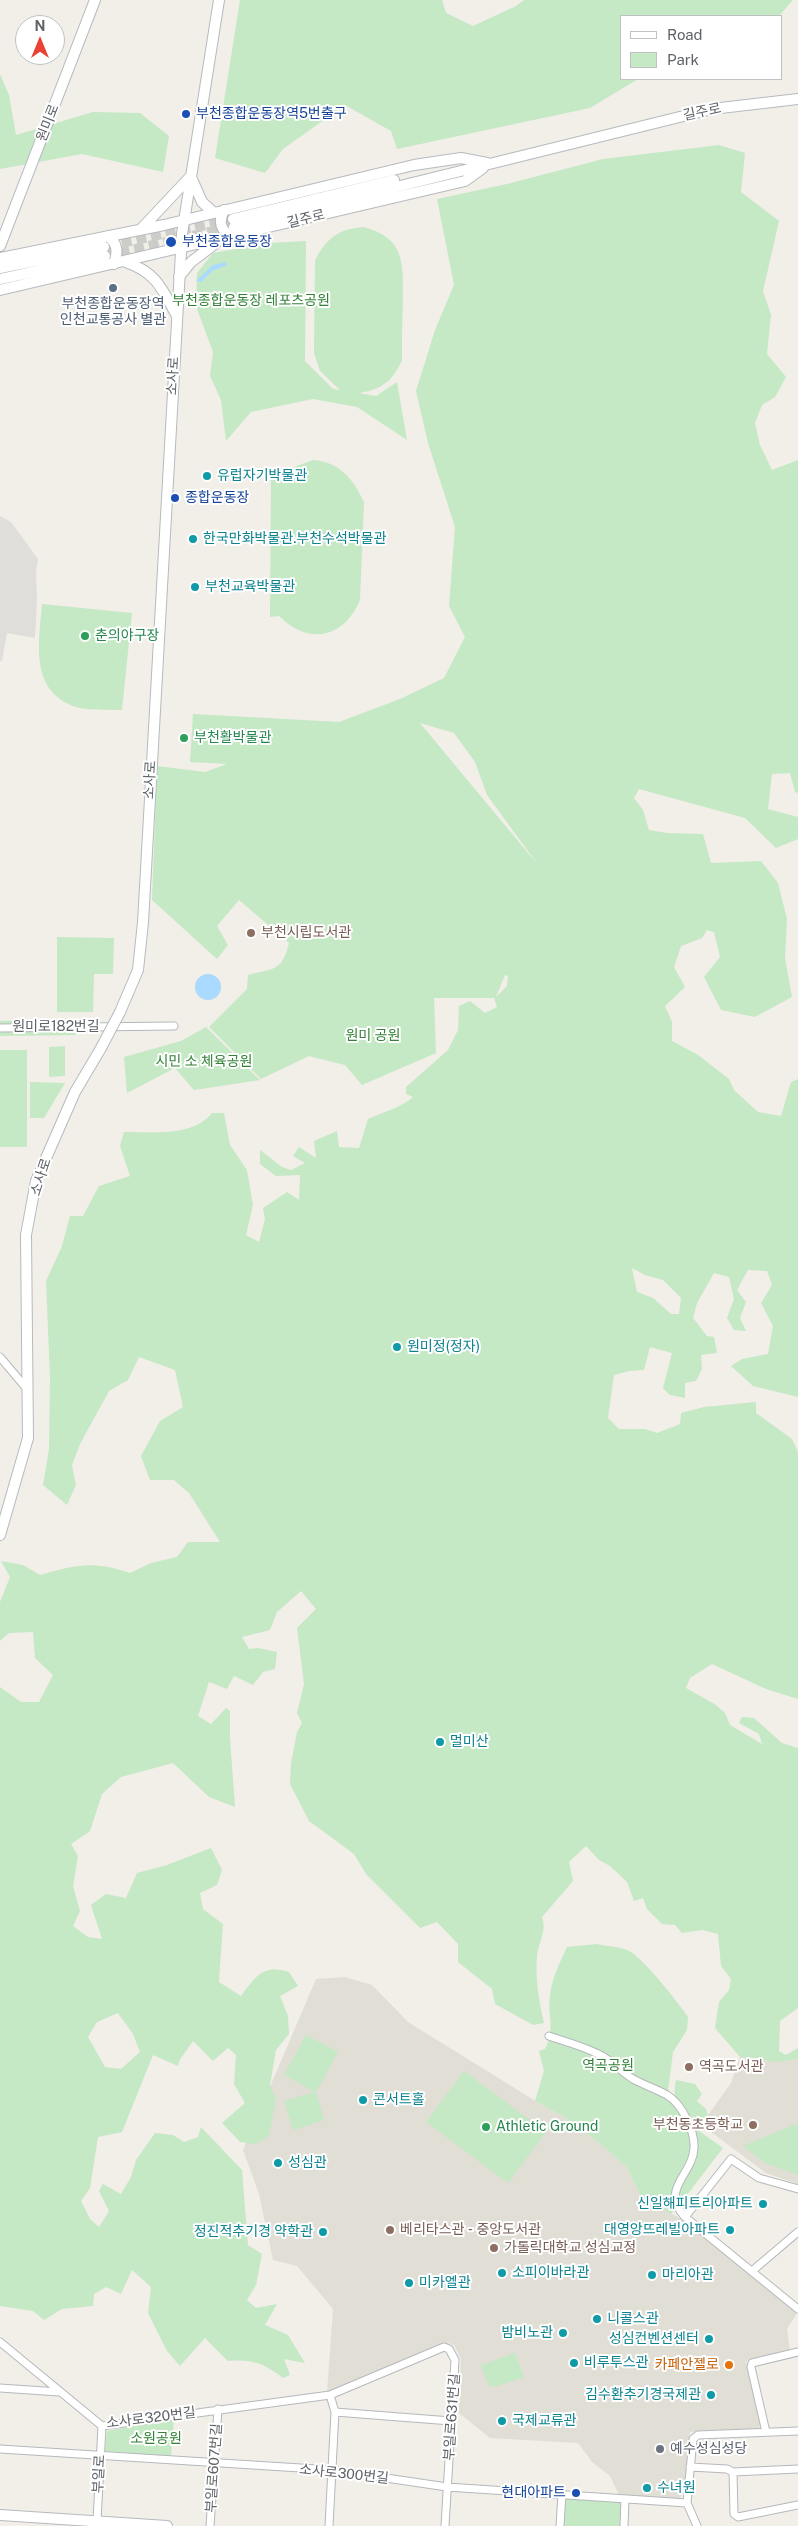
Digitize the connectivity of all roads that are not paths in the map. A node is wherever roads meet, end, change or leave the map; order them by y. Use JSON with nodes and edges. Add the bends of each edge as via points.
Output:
{"nodes":[{"id":1,"x":95,"y":0,"type":"edge"},
{"id":2,"x":220,"y":0,"type":"edge"},
{"id":3,"x":798,"y":98,"type":"edge"},
{"id":4,"x":490,"y":164,"type":"junction"},
{"id":5,"x":191,"y":177,"type":"junction"},
{"id":6,"x":224,"y":210,"type":"junction"},
{"id":7,"x":213,"y":212,"type":"junction"},
{"id":8,"x":184,"y":220,"type":"junction"},
{"id":9,"x":233,"y":223,"type":"tunnel mouth"},
{"id":10,"x":141,"y":229,"type":"junction"},
{"id":11,"x":108,"y":236,"type":"junction"},
{"id":12,"x":227,"y":238,"type":"junction"},
{"id":13,"x":0,"y":246,"type":"edge"},
{"id":14,"x":181,"y":248,"type":"junction"},
{"id":15,"x":0,"y":258,"type":"edge"},
{"id":16,"x":125,"y":262,"type":"junction"},
{"id":17,"x":114,"y":264,"type":"junction"},
{"id":18,"x":0,"y":268,"type":"edge"},
{"id":19,"x":179,"y":278,"type":"junction"},
{"id":20,"x":0,"y":280,"type":"edge"},
{"id":21,"x":0,"y":290,"type":"edge"},
{"id":22,"x":176,"y":316,"type":"junction"},
{"id":23,"x":174,"y":1026,"type":"dead end"},
{"id":24,"x":0,"y":1028,"type":"edge"},
{"id":25,"x":0,"y":1357,"type":"edge"},
{"id":26,"x":27,"y":1389,"type":"junction"},
{"id":27,"x":0,"y":1535,"type":"edge"},
{"id":28,"x":549,"y":2036,"type":"dead end"},
{"id":29,"x":798,"y":2189,"type":"edge"},
{"id":30,"x":685,"y":2217,"type":"junction"},
{"id":31,"x":798,"y":2232,"type":"edge"},
{"id":32,"x":752,"y":2271,"type":"junction"},
{"id":33,"x":798,"y":2309,"type":"edge"},
{"id":34,"x":0,"y":2342,"type":"edge"},
{"id":35,"x":798,"y":2352,"type":"edge"},
{"id":36,"x":0,"y":2388,"type":"edge"},
{"id":37,"x":60,"y":2392,"type":"junction"},
{"id":38,"x":330,"y":2395,"type":"junction"},
{"id":39,"x":218,"y":2409,"type":"junction"},
{"id":40,"x":336,"y":2412,"type":"junction"},
{"id":41,"x":451,"y":2421,"type":"junction"},
{"id":42,"x":102,"y":2426,"type":"junction"},
{"id":43,"x":798,"y":2431,"type":"edge"},
{"id":44,"x":766,"y":2432,"type":"junction"},
{"id":45,"x":0,"y":2449,"type":"edge"},
{"id":46,"x":101,"y":2455,"type":"junction"},
{"id":47,"x":215,"y":2462,"type":"junction"},
{"id":48,"x":690,"y":2467,"type":"junction"},
{"id":49,"x":798,"y":2469,"type":"edge"},
{"id":50,"x":332,"y":2470,"type":"junction"},
{"id":51,"x":733,"y":2472,"type":"junction"},
{"id":52,"x":448,"y":2487,"type":"junction"},
{"id":53,"x":562,"y":2494,"type":"junction"},
{"id":54,"x":626,"y":2499,"type":"junction"},
{"id":55,"x":688,"y":2503,"type":"junction"},
{"id":56,"x":798,"y":2504,"type":"edge"},
{"id":57,"x":0,"y":2515,"type":"edge"},
{"id":58,"x":96,"y":2521,"type":"junction"},
{"id":59,"x":168,"y":2526,"type":"edge"},
{"id":60,"x":210,"y":2526,"type":"edge"},
{"id":61,"x":329,"y":2526,"type":"edge"},
{"id":62,"x":445,"y":2526,"type":"edge"},
{"id":63,"x":560,"y":2526,"type":"edge"},
{"id":64,"x":624,"y":2526,"type":"edge"},
{"id":65,"x":696,"y":2526,"type":"edge"}],
"edges":[{"from":1,"to":13,"type":"street","name":"원미로"},
{"from":2,"to":5,"type":"street","name":"소사로"},
{"from":3,"to":4,"type":"street","name":"길주로","via":[[712,109]]},
{"from":4,"to":6,"type":"street","name":"길주로","via":[[461,158],[414,165]]},
{"from":4,"to":9,"type":"street","name":"길주로","via":[[446,168]]},
{"from":4,"to":12,"type":"street","name":"길주로","via":[[465,181]]},
{"from":5,"to":7,"type":"street","via":[[202,202]]},
{"from":5,"to":8,"type":"street","name":"소사로"},
{"from":5,"to":10,"type":"street"},
{"from":6,"to":7,"type":"street","name":"길주로"},
{"from":6,"to":12,"type":"street","via":[[220,224]]},
{"from":7,"to":8,"type":"street","name":"길주로"},
{"from":8,"to":10,"type":"street","name":"길주로"},
{"from":8,"to":14,"type":"street","name":"소사로"},
{"from":10,"to":11,"type":"street","name":"길주로"},
{"from":11,"to":15,"type":"street","name":"길주로"},
{"from":11,"to":17,"type":"street","via":[[115,241]]},
{"from":12,"to":14,"type":"street","name":"길주로"},
{"from":12,"to":19,"type":"street","via":[[207,248]]},
{"from":14,"to":16,"type":"street","name":"길주로"},
{"from":14,"to":19,"type":"street","name":"소사로"},
{"from":16,"to":17,"type":"street","name":"길주로"},
{"from":16,"to":22,"type":"street","via":[[151,274]]},
{"from":17,"to":21,"type":"street","name":"길주로"},
{"from":18,"to":20,"type":"street","via":[[105,252]]},
{"from":19,"to":22,"type":"street","name":"소사로"},
{"from":22,"to":26,"type":"street","name":"소사로","bridge":true,"via":[[138,970],[120,1012],[75,1092],[36,1181],[26,1235]]},
{"from":23,"to":24,"type":"street","name":"원미로182번길"},
{"from":25,"to":26,"type":"street"},
{"from":26,"to":27,"type":"street","name":"소사로","via":[[28,1438]]},
{"from":28,"to":30,"type":"street","via":[[600,2055],[632,2078],[666,2094],[676,2105],[694,2138],[692,2160],[676,2192],[677,2206]]},
{"from":29,"to":30,"type":"street","via":[[759,2178],[731,2159]]},
{"from":30,"to":32,"type":"street"},
{"from":31,"to":32,"type":"street"},
{"from":32,"to":33,"type":"street"},
{"from":34,"to":37,"type":"street","name":"소사로320번길"},
{"from":35,"to":44,"type":"street","via":[[752,2363]]},
{"from":36,"to":37,"type":"street"},
{"from":37,"to":42,"type":"street","name":"소사로320번길"},
{"from":38,"to":39,"type":"street","name":"소사로320번길"},
{"from":38,"to":40,"type":"street"},
{"from":38,"to":41,"type":"street","name":"부일로631번길","via":[[444,2348],[449,2349],[455,2360]]},
{"from":39,"to":42,"type":"street","name":"소사로320번길"},
{"from":39,"to":47,"type":"street","name":"부일로607번길"},
{"from":40,"to":41,"type":"street"},
{"from":40,"to":50,"type":"street"},
{"from":41,"to":52,"type":"street","name":"부일로631번길"},
{"from":42,"to":46,"type":"street","name":"부일로"},
{"from":43,"to":44,"type":"street"},
{"from":44,"to":48,"type":"street","via":[[698,2435],[693,2439]]},
{"from":45,"to":46,"type":"street","name":"소사로300번길"},
{"from":46,"to":47,"type":"street","name":"소사로300번길"},
{"from":46,"to":58,"type":"street","name":"부일로"},
{"from":47,"to":50,"type":"street","name":"소사로300번길"},
{"from":47,"to":60,"type":"street","name":"부일로607번길"},
{"from":48,"to":51,"type":"street"},
{"from":48,"to":55,"type":"street"},
{"from":49,"to":51,"type":"street"},
{"from":50,"to":52,"type":"street","name":"소사로300번길"},
{"from":50,"to":61,"type":"street"},
{"from":51,"to":56,"type":"street","via":[[734,2514],[738,2517]]},
{"from":52,"to":53,"type":"street","name":"소사로300번길"},
{"from":52,"to":62,"type":"street","name":"부일로631번길"},
{"from":53,"to":54,"type":"street","name":"소사로300번길"},
{"from":53,"to":63,"type":"street"},
{"from":54,"to":55,"type":"street","name":"소사로300번길"},
{"from":54,"to":64,"type":"street"},
{"from":55,"to":65,"type":"street"},
{"from":57,"to":58,"type":"street"},
{"from":58,"to":59,"type":"street"}]}
